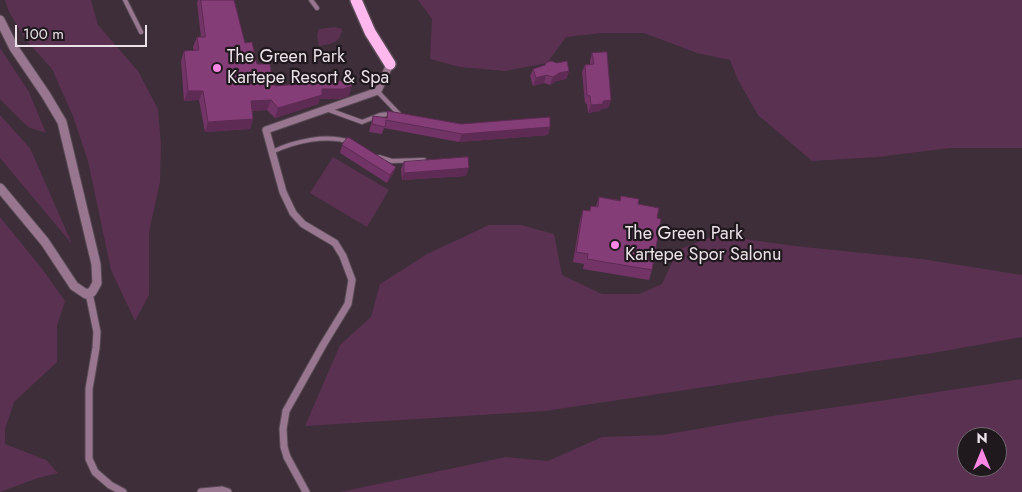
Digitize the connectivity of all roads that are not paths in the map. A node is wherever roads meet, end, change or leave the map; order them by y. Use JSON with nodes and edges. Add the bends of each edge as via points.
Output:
{"nodes":[{"id":1,"x":125,"y":0,"type":"edge"},
{"id":2,"x":311,"y":0,"type":"edge"},
{"id":3,"x":356,"y":0,"type":"edge"},
{"id":4,"x":317,"y":8,"type":"dead end"},
{"id":5,"x":0,"y":20,"type":"edge"},
{"id":6,"x":141,"y":32,"type":"dead end"},
{"id":7,"x":390,"y":64,"type":"joint"},
{"id":8,"x":378,"y":91,"type":"junction"},
{"id":9,"x":326,"y":109,"type":"junction"},
{"id":10,"x":398,"y":114,"type":"junction"},
{"id":11,"x":407,"y":116,"type":"edge"},
{"id":12,"x":353,"y":143,"type":"edge"},
{"id":13,"x":272,"y":152,"type":"junction"},
{"id":14,"x":374,"y":154,"type":"edge"},
{"id":15,"x":431,"y":160,"type":"edge"},
{"id":16,"x":0,"y":188,"type":"edge"},
{"id":17,"x":88,"y":293,"type":"junction"},
{"id":18,"x":108,"y":489,"type":"edge"},
{"id":19,"x":123,"y":492,"type":"edge"},
{"id":20,"x":201,"y":492,"type":"edge"},
{"id":21,"x":228,"y":492,"type":"edge"},
{"id":22,"x":306,"y":492,"type":"edge"}],
"edges":[{"from":1,"to":6,"type":"lane"},
{"from":2,"to":4,"type":"lane"},
{"from":3,"to":7,"type":"main road","via":[[370,32]]},
{"from":5,"to":17,"type":"street","via":[[14,48],[62,122],[98,277],[95,287]]},
{"from":7,"to":8,"type":"street"},
{"from":8,"to":9,"type":"street"},
{"from":8,"to":10,"type":"lane"},
{"from":9,"to":10,"type":"lane","via":[[362,122],[380,115]]},
{"from":9,"to":13,"type":"street","via":[[266,130]]},
{"from":10,"to":11,"type":"lane"},
{"from":12,"to":13,"type":"lane","via":[[336,139],[307,140]]},
{"from":13,"to":22,"type":"street","via":[[293,213],[303,224],[335,242],[352,280],[348,304],[291,401],[284,420],[287,457]]},
{"from":14,"to":15,"type":"lane","via":[[392,161]]},
{"from":16,"to":17,"type":"street","via":[[40,235],[74,286]]},
{"from":17,"to":18,"type":"street","via":[[97,332],[89,389],[89,459]]},
{"from":18,"to":19,"type":"street"},
{"from":20,"to":21,"type":"street"}]}
